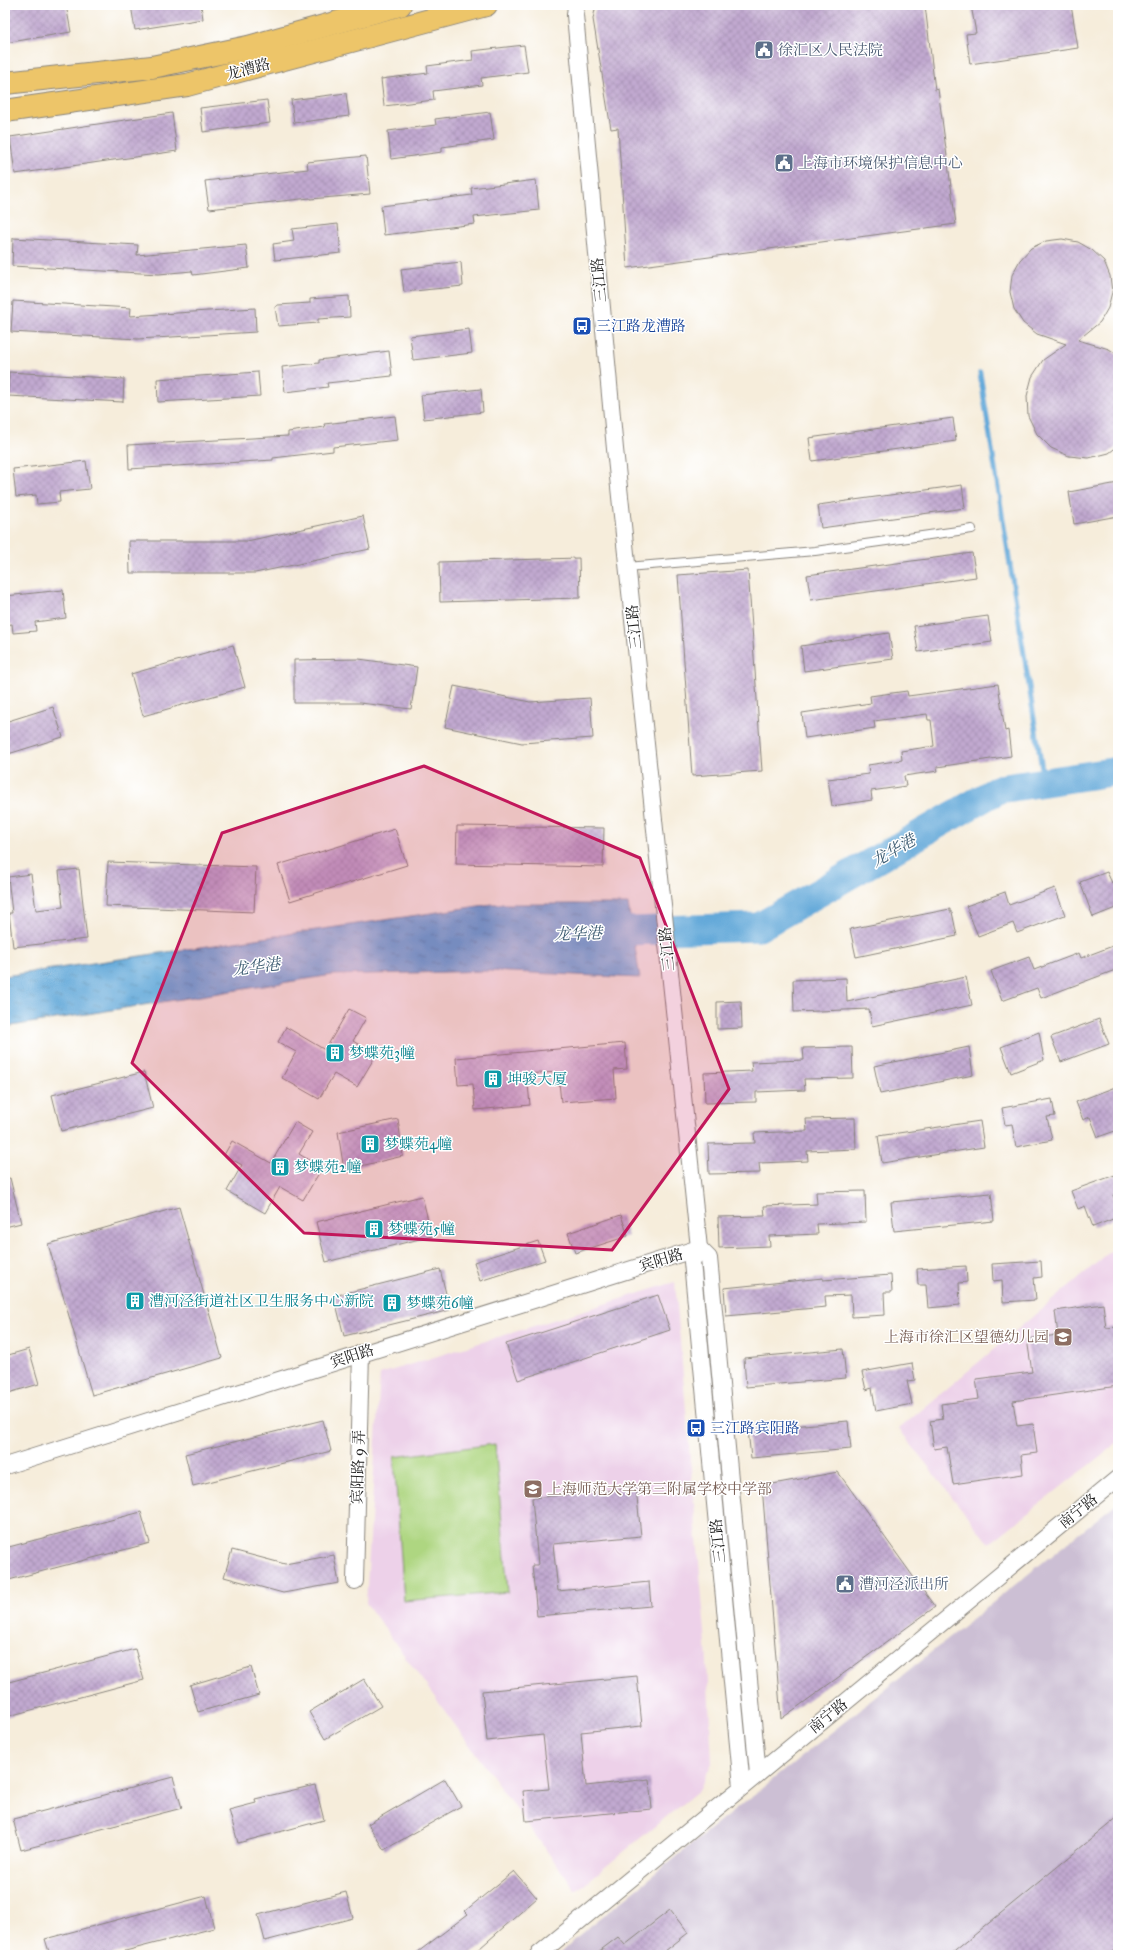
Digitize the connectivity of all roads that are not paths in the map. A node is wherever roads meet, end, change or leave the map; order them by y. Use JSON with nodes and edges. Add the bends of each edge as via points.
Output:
{"nodes":[{"id":1,"x":400,"y":5,"type":"edge"},
{"id":2,"x":486,"y":5,"type":"edge"},
{"id":3,"x":576,"y":5,"type":"edge"},
{"id":4,"x":5,"y":83,"type":"edge"},
{"id":5,"x":5,"y":111,"type":"edge"},
{"id":6,"x":972,"y":529,"type":"dead end"},
{"id":7,"x":628,"y":567,"type":"junction"},
{"id":8,"x":699,"y":1248,"type":"junction"},
{"id":9,"x":361,"y":1353,"type":"junction"},
{"id":10,"x":5,"y":1466,"type":"edge"},
{"id":11,"x":1118,"y":1478,"type":"edge"},
{"id":12,"x":355,"y":1581,"type":"dead end"},
{"id":13,"x":758,"y":1774,"type":"junction"},
{"id":14,"x":742,"y":1787,"type":"junction"},
{"id":15,"x":538,"y":1955,"type":"edge"}],
"edges":[{"from":1,"to":4,"type":"main road","name":"龙漕路","via":[[248,47],[152,67]]},
{"from":2,"to":5,"type":"main road","name":"龙漕路","via":[[187,85]]},
{"from":3,"to":7,"type":"street","name":"三江路","via":[[603,325]]},
{"from":6,"to":7,"type":"lane","via":[[815,551]]},
{"from":7,"to":8,"type":"street","name":"三江路"},
{"from":8,"to":9,"type":"street","name":"宾阳路"},
{"from":8,"to":13,"type":"street","name":"三江路","via":[[709,1258]]},
{"from":8,"to":14,"type":"street","name":"三江路","via":[[692,1262]]},
{"from":9,"to":10,"type":"street","name":"宾阳路"},
{"from":9,"to":12,"type":"street","name":"宾阳路 9 弄"},
{"from":11,"to":13,"type":"street","name":"南宁路"},
{"from":13,"to":14,"type":"street","name":"南宁路"},
{"from":14,"to":15,"type":"street","name":"南宁路"}]}
